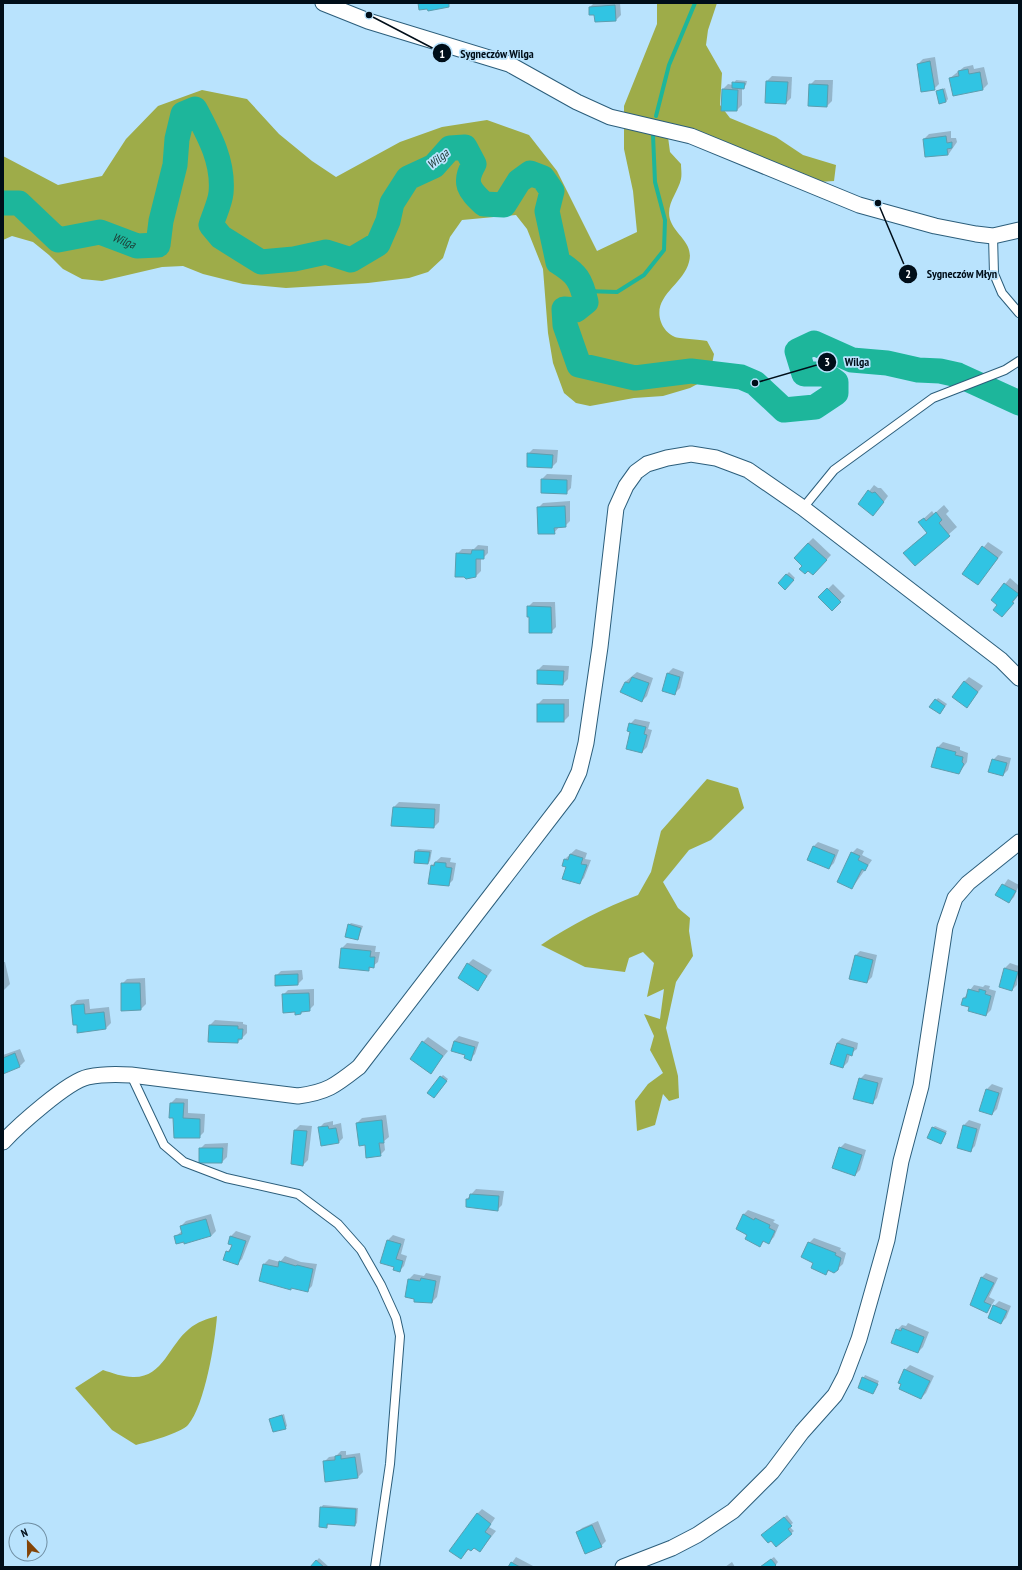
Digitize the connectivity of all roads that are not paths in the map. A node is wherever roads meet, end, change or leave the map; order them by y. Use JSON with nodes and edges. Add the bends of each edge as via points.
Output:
{"nodes":[{"id":1,"x":323,"y":3,"type":"edge"},
{"id":2,"x":1019,"y":230,"type":"edge"},
{"id":3,"x":993,"y":236,"type":"junction"},
{"id":4,"x":1019,"y":313,"type":"edge"},
{"id":5,"x":1019,"y":361,"type":"edge"},
{"id":6,"x":803,"y":508,"type":"junction"},
{"id":7,"x":1019,"y":678,"type":"edge"},
{"id":8,"x":1019,"y":842,"type":"edge"},
{"id":9,"x":131,"y":1075,"type":"junction"},
{"id":10,"x":3,"y":1142,"type":"edge"},
{"id":11,"x":375,"y":1567,"type":"edge"},
{"id":12,"x":623,"y":1567,"type":"edge"}],
"edges":[{"from":1,"to":3,"type":"street","via":[[368,21],[509,64],[577,102],[610,117],[691,136],[859,205],[935,226]]},
{"from":2,"to":3,"type":"street"},
{"from":3,"to":4,"type":"lane","via":[[994,274],[1002,293]]},
{"from":5,"to":6,"type":"lane","via":[[1005,370],[933,398],[834,470]]},
{"from":6,"to":7,"type":"street","via":[[1001,660]]},
{"from":6,"to":9,"type":"street","via":[[748,470],[716,458],[691,454],[667,458],[647,464],[636,472],[616,508],[600,654],[579,772],[568,795],[359,1068],[328,1090],[298,1096]]},
{"from":8,"to":12,"type":"street","via":[[968,883],[955,898],[945,927],[930,1036],[901,1161],[887,1240],[859,1339],[845,1376],[834,1395],[772,1472],[733,1511],[672,1548]]},
{"from":9,"to":10,"type":"street","via":[[86,1077],[62,1090]]},
{"from":9,"to":11,"type":"lane","via":[[164,1145],[184,1162],[226,1178],[298,1194],[338,1224],[361,1250],[380,1285],[396,1318],[400,1336],[390,1464]]}]}
